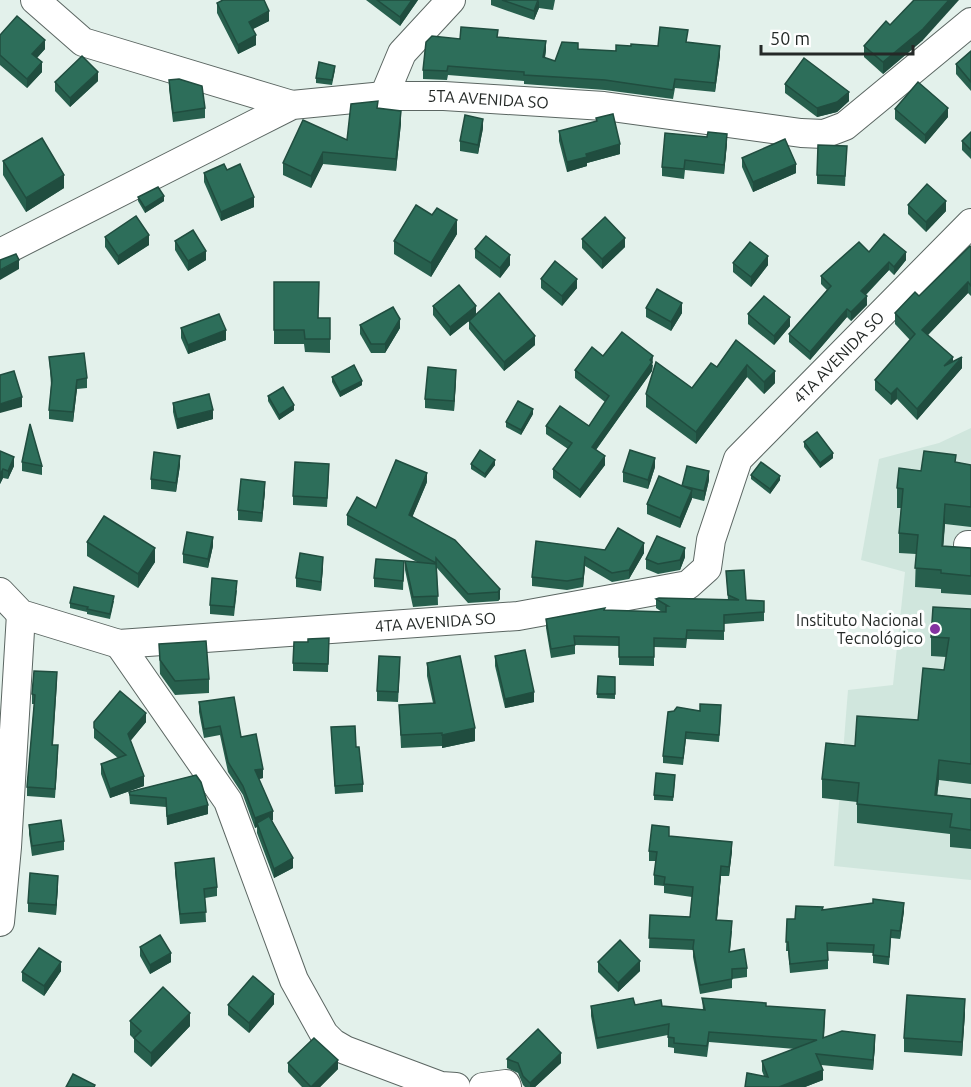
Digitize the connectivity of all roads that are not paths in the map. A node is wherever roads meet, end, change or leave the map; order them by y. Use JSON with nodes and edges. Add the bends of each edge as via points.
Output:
{"nodes":[{"id":1,"x":35,"y":0,"type":"edge"},
{"id":2,"x":451,"y":0,"type":"edge"},
{"id":3,"x":971,"y":22,"type":"edge"},
{"id":4,"x":384,"y":96,"type":"junction"},
{"id":5,"x":292,"y":105,"type":"junction"},
{"id":6,"x":971,"y":223,"type":"edge"},
{"id":7,"x":0,"y":252,"type":"edge"},
{"id":8,"x":0,"y":592,"type":"edge"},
{"id":9,"x":21,"y":614,"type":"junction"},
{"id":10,"x":119,"y":644,"type":"junction"},
{"id":11,"x":0,"y":922,"type":"edge"},
{"id":12,"x":456,"y":1087,"type":"edge"},
{"id":13,"x":483,"y":1087,"type":"edge"},
{"id":14,"x":507,"y":1087,"type":"edge"}],
"edges":[{"from":1,"to":5,"type":"street","via":[[83,42]]},
{"from":2,"to":4,"type":"street","via":[[402,53]]},
{"from":3,"to":4,"type":"street","name":"5TA AVENIDA SO","via":[[845,126],[824,134],[604,106]]},
{"from":4,"to":5,"type":"street","name":"5TA AVENIDA SO"},
{"from":5,"to":7,"type":"street","name":"5TA AVENIDA SO"},
{"from":6,"to":10,"type":"street","name":"4TA AVENIDA SO","via":[[738,459],[711,540],[707,568],[688,585],[518,616]]},
{"from":8,"to":9,"type":"street"},
{"from":9,"to":10,"type":"street","name":"4TA AVENIDA SO"},
{"from":9,"to":11,"type":"street"},
{"from":10,"to":12,"type":"street","via":[[228,801],[294,980],[324,1034],[345,1050],[441,1086]]},
{"from":13,"to":14,"type":"street"}]}
